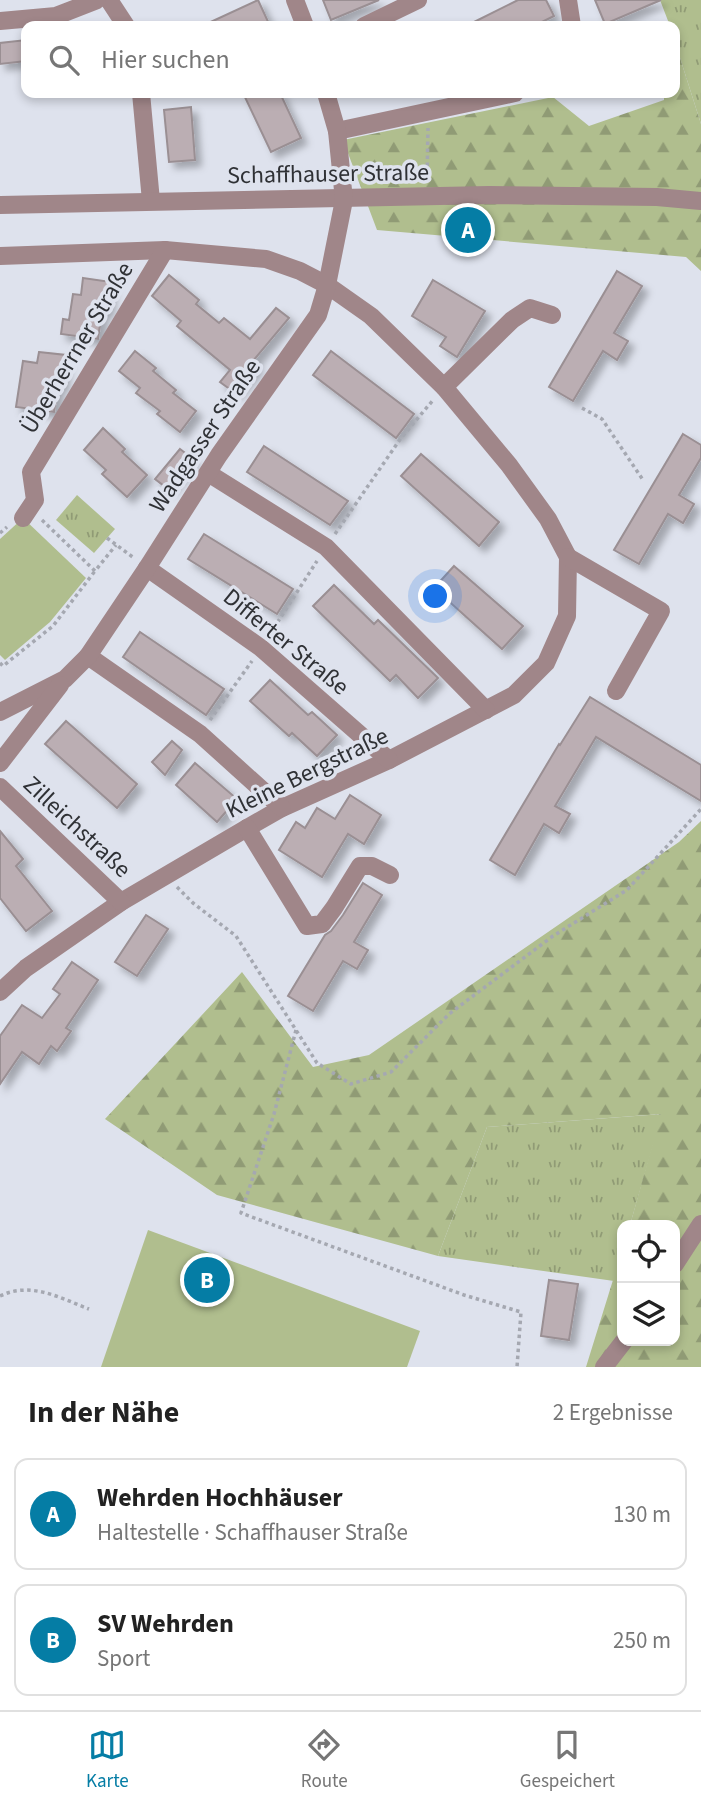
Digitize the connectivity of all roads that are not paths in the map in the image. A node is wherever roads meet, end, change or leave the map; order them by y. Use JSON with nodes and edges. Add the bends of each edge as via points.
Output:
{"nodes":[{"id":1,"x":97,"y":0,"type":"edge"},
{"id":2,"x":109,"y":0,"type":"edge"},
{"id":3,"x":295,"y":0,"type":"edge"},
{"id":4,"x":418,"y":0,"type":"edge"},
{"id":5,"x":568,"y":0,"type":"edge"},
{"id":6,"x":0,"y":21,"type":"edge"},
{"id":7,"x":123,"y":21,"type":"edge"},
{"id":8,"x":303,"y":21,"type":"edge"},
{"id":9,"x":374,"y":21,"type":"edge"},
{"id":10,"x":571,"y":21,"type":"edge"},
{"id":11,"x":141,"y":98,"type":"edge"},
{"id":12,"x":327,"y":98,"type":"edge"},
{"id":13,"x":492,"y":98,"type":"edge"},
{"id":14,"x":337,"y":131,"type":"junction"},
{"id":15,"x":701,"y":191,"type":"edge"},
{"id":16,"x":657,"y":197,"type":"junction"},
{"id":17,"x":344,"y":200,"type":"junction"},
{"id":18,"x":151,"y":201,"type":"junction"},
{"id":19,"x":701,"y":201,"type":"edge"},
{"id":20,"x":0,"y":205,"type":"edge"},
{"id":21,"x":165,"y":250,"type":"junction"},
{"id":22,"x":0,"y":256,"type":"edge"},
{"id":23,"x":327,"y":285,"type":"junction"},
{"id":24,"x":552,"y":315,"type":"dead end"},
{"id":25,"x":444,"y":387,"type":"junction"},
{"id":26,"x":208,"y":472,"type":"junction"},
{"id":27,"x":26,"y":513,"type":"road end"},
{"id":28,"x":568,"y":557,"type":"junction"},
{"id":29,"x":147,"y":568,"type":"junction"},
{"id":30,"x":88,"y":656,"type":"junction"},
{"id":31,"x":65,"y":679,"type":"junction"},
{"id":32,"x":616,"y":691,"type":"dead end"},
{"id":33,"x":485,"y":710,"type":"junction"},
{"id":34,"x":0,"y":712,"type":"edge"},
{"id":35,"x":389,"y":761,"type":"junction"},
{"id":36,"x":0,"y":762,"type":"edge"},
{"id":37,"x":0,"y":787,"type":"edge"},
{"id":38,"x":282,"y":808,"type":"junction"},
{"id":39,"x":247,"y":828,"type":"junction"},
{"id":40,"x":390,"y":875,"type":"dead end"},
{"id":41,"x":121,"y":902,"type":"junction"},
{"id":42,"x":0,"y":992,"type":"edge"},
{"id":43,"x":701,"y":1224,"type":"edge"},
{"id":44,"x":680,"y":1256,"type":"edge"},
{"id":45,"x":620,"y":1346,"type":"edge"},
{"id":46,"x":604,"y":1367,"type":"edge"}],
"edges":[{"from":1,"to":6,"type":"street","via":[[56,16]]},
{"from":2,"to":7,"type":"street"},
{"from":3,"to":8,"type":"street"},
{"from":4,"to":9,"type":"street"},
{"from":5,"to":10,"type":"street"},
{"from":11,"to":18,"type":"street"},
{"from":12,"to":14,"type":"street","name":"Wadgasser Straße"},
{"from":13,"to":14,"type":"street"},
{"from":14,"to":17,"type":"street","name":"Wadgasser Straße"},
{"from":15,"to":16,"type":"street","name":"Schaffhauser Straße"},
{"from":16,"to":17,"type":"street","name":"Schaffhauser Straße"},
{"from":16,"to":19,"type":"street","name":"Schaffhauser Straße"},
{"from":17,"to":18,"type":"street","name":"Schaffhauser Straße"},
{"from":17,"to":23,"type":"street","name":"Wadgasser Straße"},
{"from":18,"to":20,"type":"street","name":"Schaffhauser Straße"},
{"from":21,"to":22,"type":"street"},
{"from":21,"to":23,"type":"street","name":"Kleine Bergstraße","via":[[266,260]]},
{"from":21,"to":27,"type":"street","name":"Überherrner Straße","via":[[31,472],[35,500]]},
{"from":23,"to":25,"type":"street","name":"Kleine Bergstraße","via":[[371,316]]},
{"from":23,"to":26,"type":"street","name":"Wadgasser Straße","via":[[318,315]]},
{"from":24,"to":25,"type":"street","via":[[530,308],[512,320]]},
{"from":25,"to":28,"type":"street","name":"Kleine Bergstraße","via":[[509,465],[548,519]]},
{"from":26,"to":29,"type":"street","name":"Wadgasser Straße"},
{"from":26,"to":33,"type":"street","via":[[326,547]]},
{"from":28,"to":32,"type":"street","via":[[661,611]]},
{"from":28,"to":33,"type":"street","name":"Kleine Bergstraße","via":[[567,616],[546,663],[514,695]]},
{"from":29,"to":30,"type":"street","name":"Wadgasser Straße"},
{"from":29,"to":35,"type":"street","name":"Differter Straße","via":[[261,648]]},
{"from":30,"to":31,"type":"street","name":"Wadgasser Straße"},
{"from":30,"to":38,"type":"street","via":[[200,734]]},
{"from":31,"to":34,"type":"street","name":"Wadgasser Straße"},
{"from":31,"to":36,"type":"street","name":"Wadgasser Straße"},
{"from":33,"to":35,"type":"street","name":"Kleine Bergstraße"},
{"from":35,"to":38,"type":"street","name":"Kleine Bergstraße"},
{"from":37,"to":41,"type":"street","name":"Zilleichstraße"},
{"from":38,"to":39,"type":"street","name":"Kleine Bergstraße"},
{"from":39,"to":40,"type":"street","via":[[307,926],[322,924],[360,866]]},
{"from":39,"to":41,"type":"street","name":"Kleine Bergstraße"},
{"from":41,"to":42,"type":"street","name":"Kleine Bergstraße","via":[[26,968]]},
{"from":43,"to":44,"type":"street"},
{"from":45,"to":46,"type":"street"}]}
